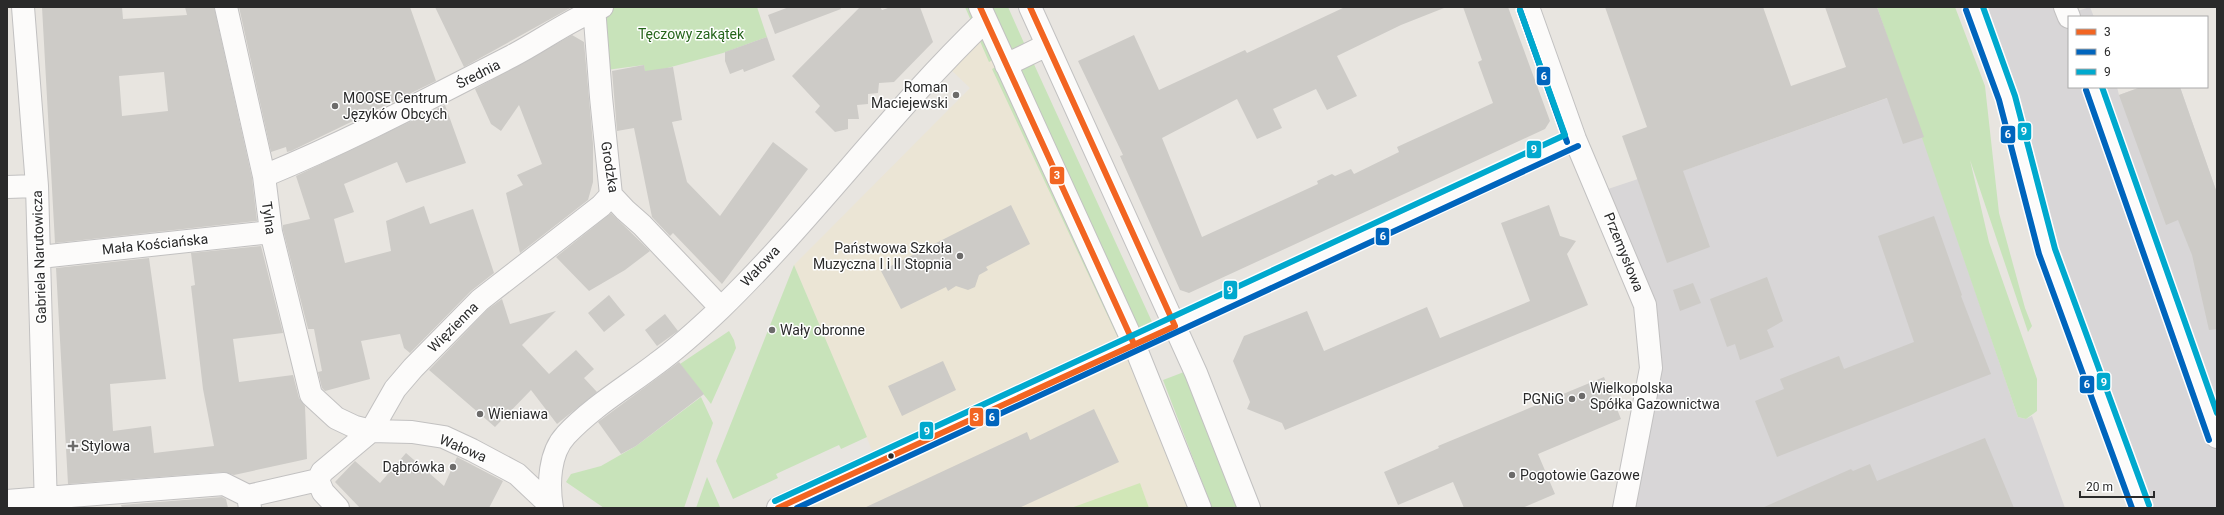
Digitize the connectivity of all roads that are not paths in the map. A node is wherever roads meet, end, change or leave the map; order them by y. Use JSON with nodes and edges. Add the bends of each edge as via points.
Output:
{"nodes":[{"id":1,"x":23,"y":7,"type":"edge"},
{"id":2,"x":226,"y":7,"type":"edge"},
{"id":3,"x":1030,"y":7,"type":"edge"},
{"id":4,"x":1528,"y":7,"type":"edge"},
{"id":5,"x":1974,"y":7,"type":"edge"},
{"id":6,"x":597,"y":8,"type":"edge"},
{"id":7,"x":983,"y":14,"type":"edge"},
{"id":8,"x":1047,"y":46,"type":"junction"},
{"id":9,"x":1006,"y":65,"type":"junction"},
{"id":10,"x":2094,"y":88,"type":"edge"},
{"id":11,"x":1575,"y":139,"type":"junction"},
{"id":12,"x":264,"y":176,"type":"junction"},
{"id":13,"x":37,"y":186,"type":"junction"},
{"id":14,"x":7,"y":187,"type":"edge"},
{"id":15,"x":611,"y":195,"type":"junction"},
{"id":16,"x":271,"y":232,"type":"junction"},
{"id":17,"x":40,"y":256,"type":"junction"},
{"id":18,"x":720,"y":308,"type":"junction"},
{"id":19,"x":1175,"y":326,"type":"junction"},
{"id":20,"x":1134,"y":344,"type":"junction"},
{"id":21,"x":336,"y":418,"type":"joint"},
{"id":22,"x":371,"y":431,"type":"junction"},
{"id":23,"x":2217,"y":437,"type":"edge"},
{"id":24,"x":318,"y":480,"type":"junction"},
{"id":25,"x":7,"y":501,"type":"edge"},
{"id":26,"x":249,"y":502,"type":"edge"},
{"id":27,"x":46,"y":504,"type":"edge"},
{"id":28,"x":552,"y":507,"type":"edge"},
{"id":29,"x":338,"y":508,"type":"edge"},
{"id":30,"x":778,"y":508,"type":"edge"},
{"id":31,"x":1200,"y":508,"type":"edge"},
{"id":32,"x":1249,"y":508,"type":"edge"},
{"id":33,"x":1624,"y":508,"type":"edge"},
{"id":34,"x":2141,"y":508,"type":"edge"}],
"edges":[{"from":1,"to":13,"type":"street","name":"Gabriela Narutowicza"},
{"from":2,"to":12,"type":"street","name":"Tylna"},
{"from":3,"to":8,"type":"street"},
{"from":4,"to":11,"type":"street","name":"Przemysłowa"},
{"from":5,"to":34,"type":"street","via":[[2007,98],[2047,251]]},
{"from":6,"to":12,"type":"street","name":"Średnia","via":[[527,49],[427,100]]},
{"from":6,"to":15,"type":"street","name":"Grodzka","via":[[601,98]]},
{"from":7,"to":9,"type":"street"},
{"from":7,"to":18,"type":"street","name":"Wałowa","via":[[953,52]]},
{"from":8,"to":9,"type":"street"},
{"from":8,"to":19,"type":"street"},
{"from":9,"to":20,"type":"street"},
{"from":10,"to":23,"type":"street"},
{"from":11,"to":19,"type":"street"},
{"from":11,"to":33,"type":"street","name":"Przemysłowa","via":[[1646,305],[1651,368]]},
{"from":12,"to":16,"type":"street","name":"Tylna"},
{"from":13,"to":14,"type":"street"},
{"from":13,"to":17,"type":"street","name":"Gabriela Narutowicza"},
{"from":15,"to":18,"type":"street","name":"Grodzka"},
{"from":15,"to":22,"type":"street","name":"Więzienna","via":[[601,206],[480,300],[438,340],[396,389]]},
{"from":16,"to":17,"type":"street","name":"Mała Kościańska"},
{"from":16,"to":21,"type":"street","name":"Tylna","via":[[311,394]]},
{"from":17,"to":27,"type":"street","name":"Gabriela Narutowicza"},
{"from":18,"to":28,"type":"street","name":"Wałowa","via":[[657,364],[600,405],[565,436],[551,462]]},
{"from":19,"to":20,"type":"street"},
{"from":19,"to":32,"type":"street"},
{"from":20,"to":30,"type":"street"},
{"from":20,"to":31,"type":"street"},
{"from":21,"to":22,"type":"street","name":"Wałowa"},
{"from":22,"to":24,"type":"street","name":"Więzienna","via":[[322,472]]},
{"from":22,"to":28,"type":"street","name":"Wałowa","via":[[412,432],[444,437],[517,474]]},
{"from":24,"to":26,"type":"street"},
{"from":24,"to":29,"type":"street","via":[[323,492]]},
{"from":25,"to":27,"type":"street"},
{"from":26,"to":27,"type":"street","via":[[224,484]]}]}
